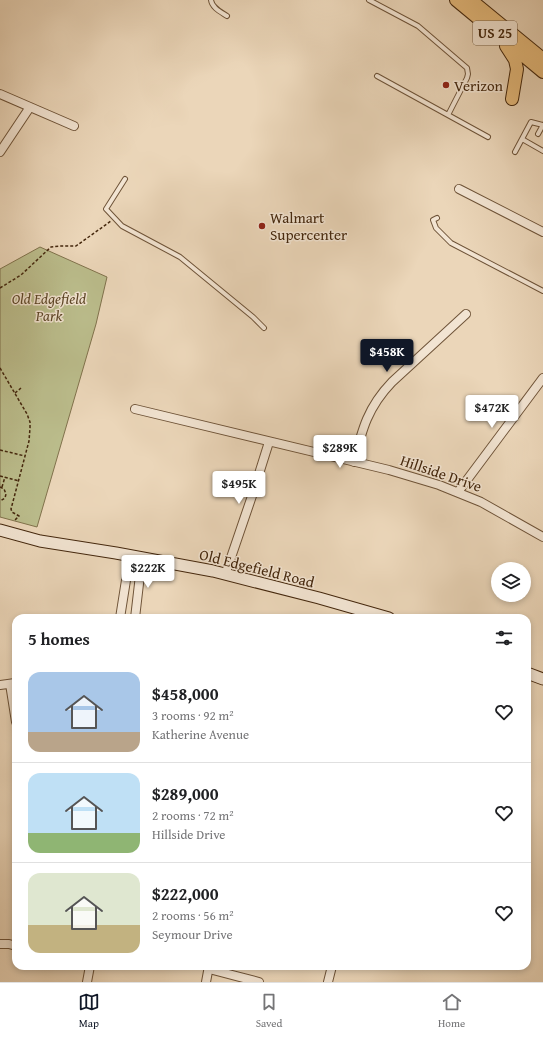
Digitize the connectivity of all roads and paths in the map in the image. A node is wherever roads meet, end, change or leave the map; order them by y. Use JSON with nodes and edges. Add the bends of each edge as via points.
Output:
{"nodes":[{"id":1,"x":211,"y":0,"type":"edge"},
{"id":2,"x":369,"y":0,"type":"edge"},
{"id":3,"x":456,"y":0,"type":"edge"},
{"id":4,"x":471,"y":0,"type":"edge"},
{"id":5,"x":227,"y":16,"type":"dead end"},
{"id":6,"x":500,"y":36,"type":"junction"},
{"id":7,"x":541,"y":62,"type":"edge"},
{"id":8,"x":377,"y":76,"type":"dead end"},
{"id":9,"x":0,"y":94,"type":"edge"},
{"id":10,"x":512,"y":99,"type":"dead end"},
{"id":11,"x":30,"y":107,"type":"junction"},
{"id":12,"x":448,"y":115,"type":"junction"},
{"id":13,"x":543,"y":125,"type":"edge"},
{"id":14,"x":74,"y":126,"type":"dead end"},
{"id":15,"x":538,"y":134,"type":"dead end"},
{"id":16,"x":488,"y":137,"type":"dead end"},
{"id":17,"x":522,"y":139,"type":"junction"},
{"id":18,"x":543,"y":149,"type":"edge"},
{"id":19,"x":0,"y":152,"type":"edge"},
{"id":20,"x":515,"y":152,"type":"dead end"},
{"id":21,"x":125,"y":179,"type":"dead end"},
{"id":22,"x":459,"y":189,"type":"dead end"},
{"id":23,"x":115,"y":218,"type":"junction"},
{"id":24,"x":436,"y":218,"type":"dead end"},
{"id":25,"x":543,"y":232,"type":"edge"},
{"id":26,"x":0,"y":288,"type":"edge"},
{"id":27,"x":543,"y":290,"type":"edge"},
{"id":28,"x":466,"y":314,"type":"dead end"},
{"id":29,"x":264,"y":328,"type":"dead end"},
{"id":30,"x":0,"y":368,"type":"edge"},
{"id":31,"x":543,"y":378,"type":"edge"},
{"id":32,"x":21,"y":388,"type":"dead end"},
{"id":33,"x":15,"y":393,"type":"junction"},
{"id":34,"x":136,"y":409,"type":"dead end"},
{"id":35,"x":270,"y":442,"type":"junction"},
{"id":36,"x":0,"y":450,"type":"edge"},
{"id":37,"x":25,"y":456,"type":"junction"},
{"id":38,"x":354,"y":462,"type":"junction"},
{"id":39,"x":0,"y":476,"type":"edge"},
{"id":40,"x":5,"y":477,"type":"junction"},
{"id":41,"x":19,"y":481,"type":"junction"},
{"id":42,"x":1,"y":487,"type":"edge"},
{"id":43,"x":458,"y":492,"type":"junction"},
{"id":44,"x":0,"y":501,"type":"edge"},
{"id":45,"x":14,"y":522,"type":"dead end"},
{"id":46,"x":0,"y":530,"type":"edge"},
{"id":47,"x":543,"y":537,"type":"edge"},
{"id":48,"x":130,"y":555,"type":"junction"},
{"id":49,"x":142,"y":558,"type":"junction"},
{"id":50,"x":225,"y":574,"type":"junction"},
{"id":51,"x":121,"y":614,"type":"edge"},
{"id":52,"x":135,"y":614,"type":"edge"},
{"id":53,"x":375,"y":614,"type":"edge"},
{"id":54,"x":531,"y":674,"type":"edge"},
{"id":55,"x":543,"y":679,"type":"edge"},
{"id":56,"x":12,"y":683,"type":"edge"},
{"id":57,"x":0,"y":685,"type":"edge"},
{"id":58,"x":0,"y":944,"type":"edge"},
{"id":59,"x":12,"y":945,"type":"edge"},
{"id":60,"x":89,"y":970,"type":"edge"},
{"id":61,"x":209,"y":970,"type":"edge"},
{"id":62,"x":216,"y":970,"type":"edge"},
{"id":63,"x":331,"y":970,"type":"edge"},
{"id":64,"x":87,"y":982,"type":"edge"},
{"id":65,"x":206,"y":982,"type":"edge"},
{"id":66,"x":260,"y":982,"type":"edge"},
{"id":67,"x":328,"y":982,"type":"edge"}],
"edges":[{"from":1,"to":5,"type":"lane","via":[[218,11]]},
{"from":2,"to":12,"type":"lane","via":[[418,26],[467,68],[467,78]]},
{"from":3,"to":6,"type":"main road","number":"US 25"},
{"from":4,"to":7,"type":"main road","number":"US 25"},
{"from":6,"to":7,"type":"main road","number":"US 25"},
{"from":6,"to":10,"type":"main road","via":[[515,60],[517,69]]},
{"from":8,"to":12,"type":"lane"},
{"from":9,"to":11,"type":"street"},
{"from":11,"to":14,"type":"street"},
{"from":11,"to":19,"type":"street"},
{"from":12,"to":16,"type":"lane"},
{"from":13,"to":15,"type":"lane"},
{"from":13,"to":17,"type":"lane","via":[[531,122]]},
{"from":17,"to":18,"type":"lane"},
{"from":17,"to":20,"type":"lane"},
{"from":21,"to":23,"type":"lane","via":[[106,209]]},
{"from":22,"to":25,"type":"street"},
{"from":23,"to":26,"type":"path","via":[[76,246],[51,247],[21,275]]},
{"from":23,"to":29,"type":"lane","via":[[122,226],[180,257]]},
{"from":24,"to":27,"type":"lane","via":[[433,220],[436,228],[451,242]]},
{"from":28,"to":38,"type":"street","via":[[384,390],[364,424]]},
{"from":30,"to":33,"type":"path"},
{"from":31,"to":43,"type":"street"},
{"from":32,"to":33,"type":"path"},
{"from":33,"to":37,"type":"path","via":[[30,422],[30,438]]},
{"from":34,"to":35,"type":"street","name":"Hillside Drive"},
{"from":35,"to":38,"type":"street","name":"Hillside Drive"},
{"from":35,"to":50,"type":"street"},
{"from":36,"to":37,"type":"path"},
{"from":37,"to":41,"type":"path"},
{"from":38,"to":43,"type":"street","name":"Hillside Drive","via":[[389,470]]},
{"from":39,"to":40,"type":"path"},
{"from":40,"to":41,"type":"path"},
{"from":40,"to":42,"type":"path"},
{"from":41,"to":45,"type":"path","via":[[11,511],[18,516]]},
{"from":42,"to":44,"type":"path","via":[[5,490],[6,496]]},
{"from":43,"to":47,"type":"street","name":"Hillside Drive"},
{"from":46,"to":48,"type":"street","name":"Old Edgefield Road","via":[[40,541]]},
{"from":48,"to":49,"type":"street","name":"Old Edgefield Road"},
{"from":48,"to":51,"type":"street"},
{"from":49,"to":50,"type":"street","name":"Old Edgefield Road"},
{"from":49,"to":52,"type":"street"},
{"from":50,"to":53,"type":"street","name":"Old Edgefield Road"},
{"from":54,"to":55,"type":"street"},
{"from":56,"to":57,"type":"street"},
{"from":58,"to":59,"type":"street"},
{"from":60,"to":64,"type":"street"},
{"from":61,"to":65,"type":"street"},
{"from":62,"to":66,"type":"street"},
{"from":63,"to":67,"type":"street"}]}
